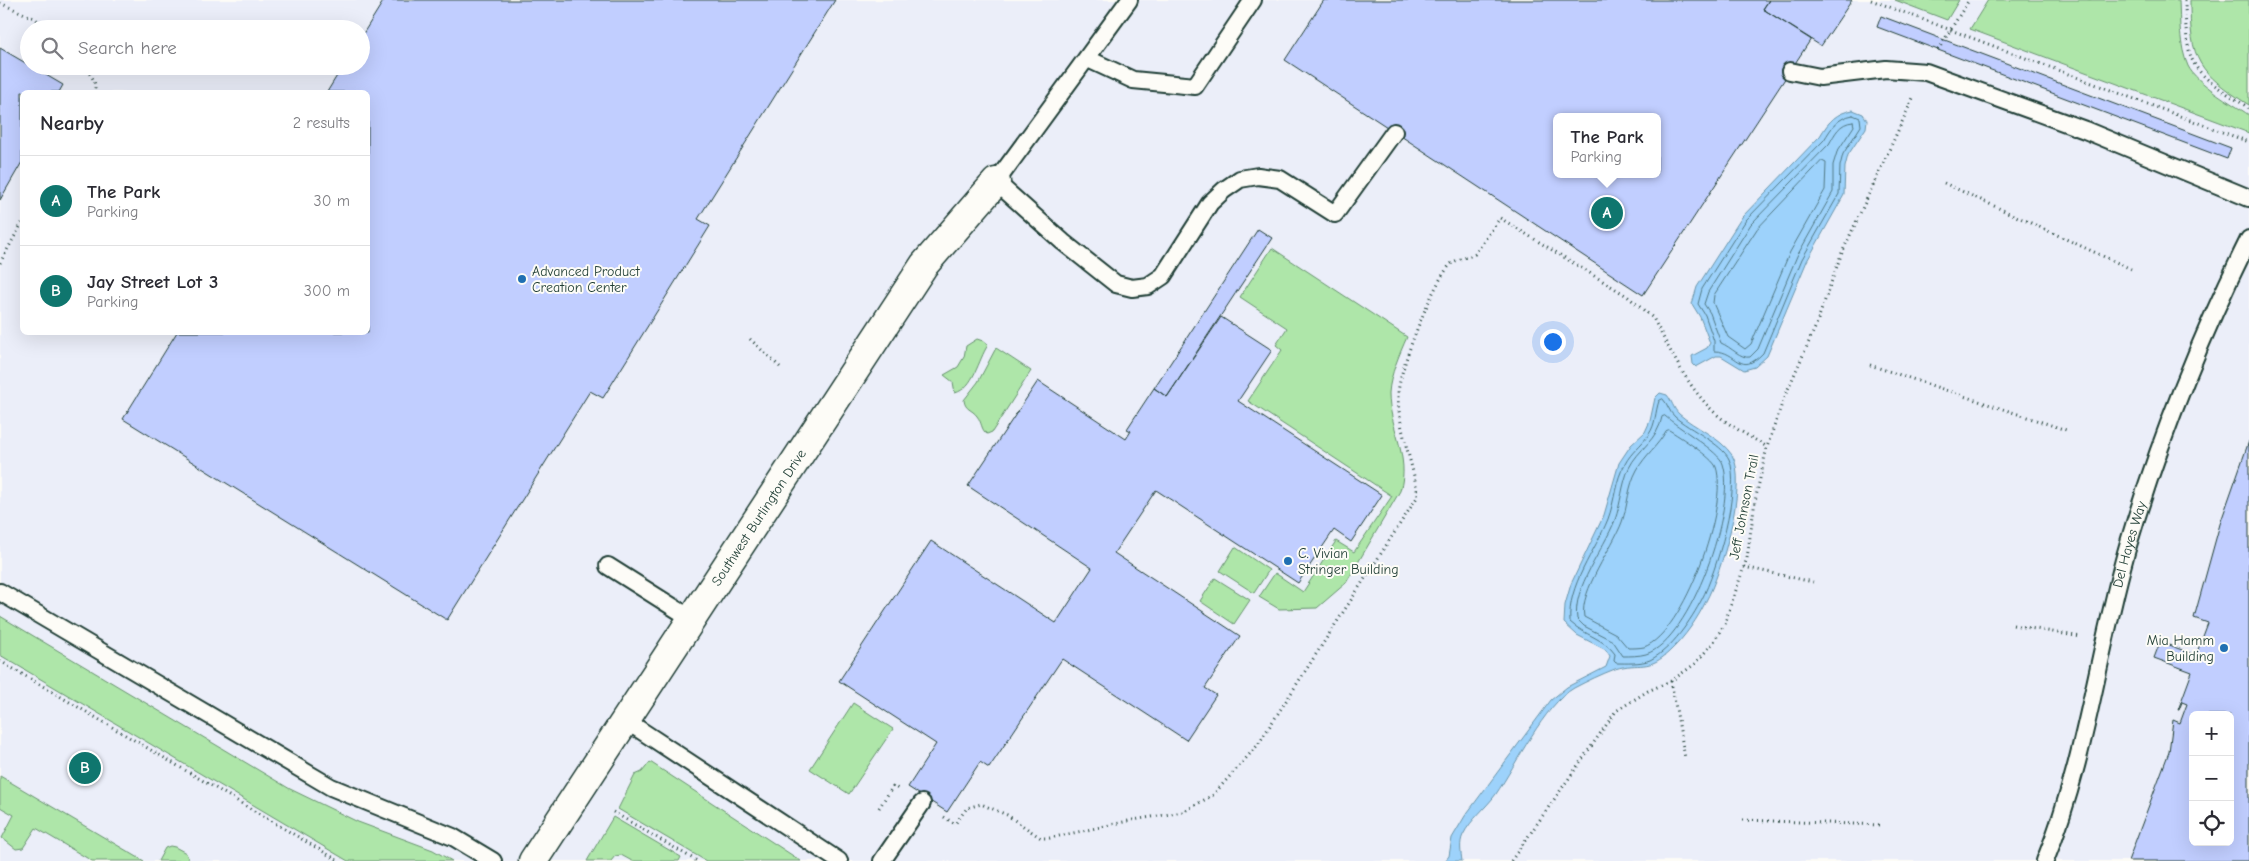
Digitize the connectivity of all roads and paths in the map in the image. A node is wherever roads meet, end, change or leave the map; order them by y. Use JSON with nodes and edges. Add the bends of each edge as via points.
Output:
{"nodes":[{"id":1,"x":1130,"y":0,"type":"edge"},
{"id":2,"x":1254,"y":0,"type":"edge"},
{"id":3,"x":1871,"y":0,"type":"edge"},
{"id":4,"x":1968,"y":0,"type":"edge"},
{"id":5,"x":2185,"y":0,"type":"edge"},
{"id":6,"x":0,"y":3,"type":"edge"},
{"id":7,"x":37,"y":20,"type":"edge"},
{"id":8,"x":1949,"y":30,"type":"junction"},
{"id":9,"x":1938,"y":50,"type":"dead end"},
{"id":10,"x":1088,"y":59,"type":"junction"},
{"id":11,"x":1790,"y":71,"type":"dead end"},
{"id":12,"x":91,"y":75,"type":"edge"},
{"id":13,"x":95,"y":90,"type":"edge"},
{"id":14,"x":1914,"y":96,"type":"dead end"},
{"id":15,"x":2249,"y":108,"type":"edge"},
{"id":16,"x":1394,"y":132,"type":"dead end"},
{"id":17,"x":2249,"y":142,"type":"edge"},
{"id":18,"x":996,"y":182,"type":"junction"},
{"id":19,"x":1944,"y":183,"type":"dead end"},
{"id":20,"x":2249,"y":198,"type":"edge"},
{"id":21,"x":20,"y":227,"type":"edge"},
{"id":22,"x":2249,"y":239,"type":"edge"},
{"id":23,"x":0,"y":263,"type":"edge"},
{"id":24,"x":2131,"y":269,"type":"dead end"},
{"id":25,"x":750,"y":338,"type":"dead end"},
{"id":26,"x":1870,"y":365,"type":"dead end"},
{"id":27,"x":781,"y":368,"type":"dead end"},
{"id":28,"x":2066,"y":430,"type":"dead end"},
{"id":29,"x":1767,"y":447,"type":"junction"},
{"id":30,"x":608,"y":566,"type":"dead end"},
{"id":31,"x":1744,"y":567,"type":"junction"},
{"id":32,"x":1813,"y":582,"type":"dead end"},
{"id":33,"x":0,"y":592,"type":"edge"},
{"id":34,"x":692,"y":619,"type":"junction"},
{"id":35,"x":2013,"y":625,"type":"dead end"},
{"id":36,"x":2106,"y":641,"type":"junction"},
{"id":37,"x":0,"y":661,"type":"edge"},
{"id":38,"x":1671,"y":681,"type":"junction"},
{"id":39,"x":625,"y":720,"type":"junction"},
{"id":40,"x":1685,"y":758,"type":"dead end"},
{"id":41,"x":922,"y":803,"type":"junction"},
{"id":42,"x":879,"y":808,"type":"dead end"},
{"id":43,"x":613,"y":812,"type":"dead end"},
{"id":44,"x":1743,"y":820,"type":"dead end"},
{"id":45,"x":1882,"y":825,"type":"dead end"},
{"id":46,"x":339,"y":861,"type":"edge"},
{"id":47,"x":493,"y":861,"type":"edge"},
{"id":48,"x":533,"y":861,"type":"edge"},
{"id":49,"x":697,"y":861,"type":"edge"},
{"id":50,"x":839,"y":861,"type":"edge"},
{"id":51,"x":882,"y":861,"type":"edge"},
{"id":52,"x":1511,"y":861,"type":"edge"},
{"id":53,"x":2045,"y":861,"type":"edge"}],
"edges":[{"from":1,"to":10,"type":"lane"},
{"from":2,"to":10,"type":"lane","via":[[1195,86],[1133,80]]},
{"from":3,"to":8,"type":"path"},
{"from":4,"to":8,"type":"path"},
{"from":5,"to":15,"type":"path","via":[[2185,34],[2194,66],[2203,77]]},
{"from":6,"to":7,"type":"path"},
{"from":8,"to":9,"type":"path"},
{"from":8,"to":17,"type":"path"},
{"from":10,"to":18,"type":"lane"},
{"from":11,"to":20,"type":"lane","via":[[1820,77],[1886,69],[1926,72],[2085,130]]},
{"from":12,"to":13,"type":"path"},
{"from":14,"to":29,"type":"path","name":"Jeff Johnson Trail","via":[[1841,255]]},
{"from":16,"to":18,"type":"lane","via":[[1335,214],[1280,179],[1258,176],[1240,179],[1210,203],[1163,276],[1148,286],[1132,288],[1116,284]]},
{"from":18,"to":34,"type":"street","name":"Southwest Burlington Drive","via":[[924,266]]},
{"from":19,"to":24,"type":"path"},
{"from":21,"to":23,"type":"path"},
{"from":22,"to":36,"type":"lane","name":"Del Hayes Way","via":[[2210,322],[2163,440],[2129,543]]},
{"from":25,"to":27,"type":"path"},
{"from":26,"to":28,"type":"path"},
{"from":29,"to":31,"type":"path","name":"Jeff Johnson Trail"},
{"from":29,"to":41,"type":"path","via":[[1710,408],[1693,387],[1646,310],[1500,218],[1475,254],[1459,259],[1440,281],[1403,370],[1398,394],[1400,422],[1418,496],[1257,746],[1213,795],[1183,812],[1050,838],[1041,838],[1007,815],[981,804],[967,808],[955,824]]},
{"from":30,"to":34,"type":"lane"},
{"from":31,"to":32,"type":"path"},
{"from":31,"to":38,"type":"path","name":"Jeff Johnson Trail","via":[[1727,618],[1713,643],[1695,664]]},
{"from":33,"to":47,"type":"lane","via":[[331,787],[453,836]]},
{"from":34,"to":39,"type":"street","name":"Southwest Burlington Drive"},
{"from":35,"to":36,"type":"path"},
{"from":36,"to":53,"type":"lane","name":"Del Hayes Way","via":[[2076,768]]},
{"from":37,"to":46,"type":"path"},
{"from":38,"to":40,"type":"path"},
{"from":38,"to":52,"type":"path","name":"Jeff Johnson Trail","via":[[1616,711]]},
{"from":39,"to":48,"type":"street","name":"Southwest Burlington Drive"},
{"from":39,"to":50,"type":"lane"},
{"from":41,"to":42,"type":"path","via":[[893,786]]},
{"from":41,"to":51,"type":"lane"},
{"from":43,"to":49,"type":"path"},
{"from":44,"to":45,"type":"path"}]}
